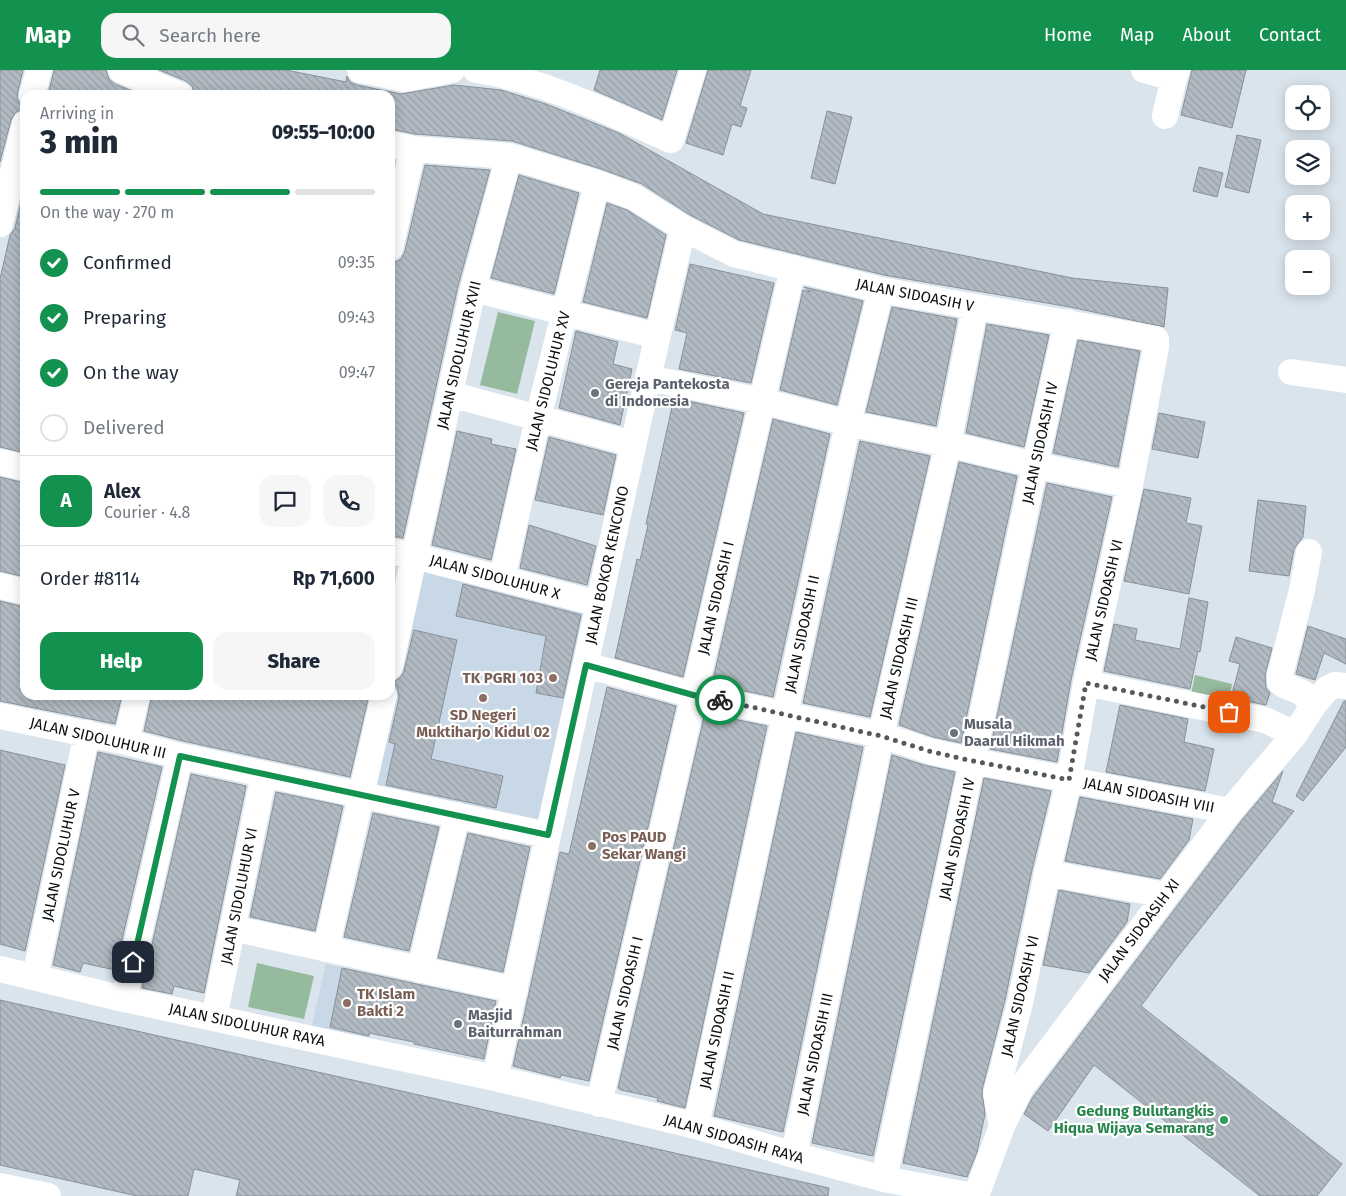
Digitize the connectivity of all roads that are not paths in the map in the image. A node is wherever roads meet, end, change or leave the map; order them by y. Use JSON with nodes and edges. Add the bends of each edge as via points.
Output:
{"nodes":[{"id":1,"x":39,"y":70,"type":"edge"},
{"id":2,"x":360,"y":70,"type":"edge"},
{"id":3,"x":452,"y":70,"type":"edge"},
{"id":4,"x":476,"y":70,"type":"edge"},
{"id":5,"x":693,"y":70,"type":"edge"},
{"id":6,"x":1144,"y":70,"type":"edge"},
{"id":7,"x":1176,"y":74,"type":"edge"},
{"id":8,"x":131,"y":81,"type":"edge"},
{"id":9,"x":33,"y":90,"type":"edge"},
{"id":10,"x":162,"y":90,"type":"edge"},
{"id":11,"x":1165,"y":116,"type":"dead end"},
{"id":12,"x":20,"y":139,"type":"edge"},
{"id":13,"x":401,"y":146,"type":"edge"},
{"id":14,"x":509,"y":156,"type":"junction"},
{"id":15,"x":596,"y":183,"type":"junction"},
{"id":16,"x":4,"y":189,"type":"edge"},
{"id":17,"x":395,"y":202,"type":"edge"},
{"id":18,"x":0,"y":224,"type":"edge"},
{"id":19,"x":683,"y":228,"type":"junction"},
{"id":20,"x":792,"y":268,"type":"junction"},
{"id":21,"x":473,"y":289,"type":"junction"},
{"id":22,"x":881,"y":290,"type":"junction"},
{"id":23,"x":975,"y":307,"type":"junction"},
{"id":24,"x":565,"y":313,"type":"junction"},
{"id":25,"x":1067,"y":322,"type":"junction"},
{"id":26,"x":658,"y":336,"type":"junction"},
{"id":27,"x":1154,"y":337,"type":"joint"},
{"id":28,"x":1292,"y":372,"type":"dead end"},
{"id":29,"x":648,"y":378,"type":"junction"},
{"id":30,"x":1346,"y":380,"type":"edge"},
{"id":31,"x":450,"y":394,"type":"junction"},
{"id":32,"x":762,"y":401,"type":"junction"},
{"id":33,"x":538,"y":418,"type":"junction"},
{"id":34,"x":848,"y":423,"type":"junction"},
{"id":35,"x":634,"y":444,"type":"junction"},
{"id":36,"x":948,"y":444,"type":"junction"},
{"id":37,"x":0,"y":462,"type":"edge"},
{"id":38,"x":1035,"y":465,"type":"junction"},
{"id":39,"x":20,"y":467,"type":"edge"},
{"id":40,"x":1130,"y":485,"type":"junction"},
{"id":41,"x":1309,"y":552,"type":"dead end"},
{"id":42,"x":402,"y":554,"type":"edge"},
{"id":43,"x":502,"y":579,"type":"junction"},
{"id":44,"x":0,"y":586,"type":"edge"},
{"id":45,"x":20,"y":591,"type":"edge"},
{"id":46,"x":599,"y":604,"type":"junction"},
{"id":47,"x":395,"y":620,"type":"edge"},
{"id":48,"x":586,"y":665,"type":"junction"},
{"id":49,"x":1086,"y":683,"type":"junction"},
{"id":50,"x":1340,"y":686,"type":"edge"},
{"id":51,"x":693,"y":695,"type":"junction"},
{"id":52,"x":136,"y":700,"type":"edge"},
{"id":53,"x":383,"y":700,"type":"edge"},
{"id":54,"x":1313,"y":706,"type":"junction"},
{"id":55,"x":785,"y":713,"type":"junction"},
{"id":56,"x":0,"y":716,"type":"edge"},
{"id":57,"x":87,"y":733,"type":"junction"},
{"id":58,"x":1295,"y":734,"type":"junction"},
{"id":59,"x":881,"y":736,"type":"junction"},
{"id":60,"x":126,"y":742,"type":"junction"},
{"id":61,"x":180,"y":756,"type":"junction"},
{"id":62,"x":973,"y":761,"type":"junction"},
{"id":63,"x":264,"y":774,"type":"junction"},
{"id":64,"x":1069,"y":780,"type":"junction"},
{"id":65,"x":360,"y":794,"type":"junction"},
{"id":66,"x":1230,"y":811,"type":"junction"},
{"id":67,"x":457,"y":816,"type":"junction"},
{"id":68,"x":548,"y":835,"type":"junction"},
{"id":69,"x":1046,"y":874,"type":"junction"},
{"id":70,"x":1166,"y":895,"type":"junction"},
{"id":71,"x":232,"y":928,"type":"junction"},
{"id":72,"x":326,"y":949,"type":"junction"},
{"id":73,"x":0,"y":969,"type":"edge"},
{"id":74,"x":420,"y":970,"type":"junction"},
{"id":75,"x":35,"y":977,"type":"junction"},
{"id":76,"x":515,"y":990,"type":"junction"},
{"id":77,"x":124,"y":999,"type":"junction"},
{"id":78,"x":214,"y":1018,"type":"junction"},
{"id":79,"x":495,"y":1078,"type":"junction"},
{"id":80,"x":599,"y":1104,"type":"junction"},
{"id":81,"x":696,"y":1126,"type":"junction"},
{"id":82,"x":1002,"y":1126,"type":"junction"},
{"id":83,"x":794,"y":1156,"type":"junction"},
{"id":84,"x":884,"y":1179,"type":"junction"},
{"id":85,"x":0,"y":1186,"type":"edge"},
{"id":86,"x":48,"y":1196,"type":"edge"},
{"id":87,"x":974,"y":1196,"type":"edge"}],
"edges":[{"from":1,"to":9,"type":"street"},
{"from":2,"to":3,"type":"street","via":[[404,79]]},
{"from":4,"to":5,"type":"street","via":[[504,74],[671,140]]},
{"from":6,"to":7,"type":"street"},
{"from":7,"to":11,"type":"street"},
{"from":8,"to":10,"type":"street"},
{"from":12,"to":16,"type":"street"},
{"from":13,"to":14,"type":"street","name":"JALAN SIDOASIH V"},
{"from":13,"to":17,"type":"street"},
{"from":14,"to":15,"type":"street","name":"JALAN SIDOASIH V"},
{"from":14,"to":21,"type":"street","name":"JALAN SIDOLUHUR XVII"},
{"from":15,"to":19,"type":"street","name":"JALAN SIDOASIH V","via":[[634,197]]},
{"from":15,"to":24,"type":"street","name":"JALAN SIDOLUHUR XV"},
{"from":16,"to":18,"type":"street"},
{"from":19,"to":20,"type":"street","name":"JALAN SIDOASIH V","via":[[734,254]]},
{"from":19,"to":26,"type":"street","name":"JALAN BOKOR KENCONO"},
{"from":20,"to":22,"type":"street","name":"JALAN SIDOASIH V"},
{"from":20,"to":32,"type":"street","name":"JALAN SIDOASIH I"},
{"from":21,"to":24,"type":"street"},
{"from":21,"to":31,"type":"street","name":"JALAN SIDOLUHUR XVII"},
{"from":22,"to":23,"type":"street","name":"JALAN SIDOASIH V"},
{"from":22,"to":34,"type":"street","name":"JALAN SIDOASIH II"},
{"from":23,"to":25,"type":"street","name":"JALAN SIDOASIH V"},
{"from":23,"to":36,"type":"street","name":"JALAN SIDOASIH III"},
{"from":24,"to":26,"type":"street"},
{"from":24,"to":33,"type":"street","name":"JALAN SIDOLUHUR XV"},
{"from":25,"to":27,"type":"street","name":"JALAN SIDOASIH V"},
{"from":25,"to":38,"type":"street","name":"JALAN SIDOASIH IV"},
{"from":26,"to":29,"type":"street","name":"JALAN BOKOR KENCONO"},
{"from":27,"to":40,"type":"street","name":"JALAN SIDOASIH VI","via":[[1156,346]]},
{"from":28,"to":30,"type":"street"},
{"from":29,"to":32,"type":"street"},
{"from":29,"to":35,"type":"street","name":"JALAN BOKOR KENCONO"},
{"from":31,"to":33,"type":"street"},
{"from":31,"to":42,"type":"street","name":"JALAN SIDOLUHUR XVII"},
{"from":32,"to":34,"type":"street"},
{"from":32,"to":51,"type":"street","name":"JALAN SIDOASIH I"},
{"from":33,"to":35,"type":"street"},
{"from":33,"to":43,"type":"street","name":"JALAN SIDOLUHUR XV"},
{"from":34,"to":36,"type":"street"},
{"from":34,"to":55,"type":"street","name":"JALAN SIDOASIH II"},
{"from":35,"to":46,"type":"street","name":"JALAN BOKOR KENCONO"},
{"from":36,"to":38,"type":"street"},
{"from":36,"to":59,"type":"street","name":"JALAN SIDOASIH III"},
{"from":37,"to":39,"type":"street"},
{"from":38,"to":40,"type":"street"},
{"from":38,"to":62,"type":"street","name":"JALAN SIDOASIH IV"},
{"from":40,"to":49,"type":"street","name":"JALAN SIDOASIH VI"},
{"from":41,"to":54,"type":"street","via":[[1280,682],[1303,693]]},
{"from":42,"to":43,"type":"street","name":"JALAN SIDOLUHUR X"},
{"from":42,"to":47,"type":"street","name":"JALAN SIDOLUHUR XVII"},
{"from":43,"to":46,"type":"street","name":"JALAN SIDOLUHUR X"},
{"from":44,"to":45,"type":"street"},
{"from":46,"to":48,"type":"street","name":"JALAN BOKOR KENCONO"},
{"from":48,"to":51,"type":"street","name":"JALAN SIDOASIH VIII"},
{"from":48,"to":68,"type":"street","name":"JALAN BOKOR KENCONO"},
{"from":49,"to":58,"type":"street","via":[[1265,720]]},
{"from":49,"to":64,"type":"street","name":"JALAN SIDOASIH VI"},
{"from":50,"to":54,"type":"street","name":"JALAN SIDOASIH XI","via":[[1327,689]]},
{"from":51,"to":55,"type":"street","name":"JALAN SIDOASIH VIII"},
{"from":51,"to":80,"type":"street","name":"JALAN SIDOASIH I"},
{"from":52,"to":60,"type":"street"},
{"from":53,"to":65,"type":"street"},
{"from":54,"to":58,"type":"street","name":"JALAN SIDOASIH XI"},
{"from":55,"to":59,"type":"street","name":"JALAN SIDOASIH VIII"},
{"from":55,"to":81,"type":"street","name":"JALAN SIDOASIH II"},
{"from":56,"to":57,"type":"street","name":"JALAN SIDOLUHUR III"},
{"from":57,"to":60,"type":"street","name":"JALAN SIDOLUHUR III"},
{"from":57,"to":75,"type":"street","name":"JALAN SIDOLUHUR V"},
{"from":58,"to":66,"type":"street","name":"JALAN SIDOASIH XI"},
{"from":59,"to":62,"type":"street","name":"JALAN SIDOASIH VIII"},
{"from":59,"to":83,"type":"street","name":"JALAN SIDOASIH III"},
{"from":60,"to":61,"type":"street","name":"JALAN SIDOLUHUR III"},
{"from":61,"to":63,"type":"street","name":"JALAN SIDOLUHUR III"},
{"from":61,"to":77,"type":"street"},
{"from":62,"to":64,"type":"street","name":"JALAN SIDOASIH VIII"},
{"from":62,"to":84,"type":"street","name":"JALAN SIDOASIH IV"},
{"from":63,"to":65,"type":"street","name":"JALAN SIDOLUHUR III"},
{"from":63,"to":71,"type":"street","name":"JALAN SIDOLUHUR VI"},
{"from":64,"to":66,"type":"street","name":"JALAN SIDOASIH VIII"},
{"from":64,"to":69,"type":"street","name":"JALAN SIDOASIH VI"},
{"from":65,"to":67,"type":"street","name":"JALAN SIDOLUHUR III"},
{"from":65,"to":72,"type":"street"},
{"from":66,"to":70,"type":"street","name":"JALAN SIDOASIH XI"},
{"from":67,"to":68,"type":"street","name":"JALAN SIDOLUHUR III"},
{"from":67,"to":74,"type":"street"},
{"from":68,"to":76,"type":"street","name":"JALAN BOKOR KENCONO"},
{"from":69,"to":70,"type":"street"},
{"from":69,"to":82,"type":"street","name":"JALAN SIDOASIH VI","via":[[1020,1003],[996,1094]]},
{"from":70,"to":82,"type":"street","name":"JALAN SIDOASIH XI","via":[[1020,1089]]},
{"from":71,"to":72,"type":"street"},
{"from":71,"to":78,"type":"street","name":"JALAN SIDOLUHUR VI"},
{"from":72,"to":74,"type":"street"},
{"from":73,"to":75,"type":"street","name":"JALAN SIDOLUHUR RAYA"},
{"from":74,"to":76,"type":"street"},
{"from":75,"to":77,"type":"street","name":"JALAN SIDOLUHUR RAYA"},
{"from":76,"to":79,"type":"street","name":"JALAN BOKOR KENCONO"},
{"from":77,"to":78,"type":"street","name":"JALAN SIDOLUHUR RAYA"},
{"from":78,"to":79,"type":"street","name":"JALAN SIDOLUHUR RAYA"},
{"from":79,"to":80,"type":"street","name":"JALAN SIDOASIH RAYA"},
{"from":80,"to":81,"type":"street","name":"JALAN SIDOASIH RAYA"},
{"from":81,"to":83,"type":"street","name":"JALAN SIDOASIH RAYA"},
{"from":82,"to":87,"type":"street","name":"JALAN SIDOASIH XI"},
{"from":83,"to":84,"type":"street","name":"JALAN SIDOASIH RAYA"},
{"from":84,"to":87,"type":"street","name":"JALAN SIDOASIH RAYA"},
{"from":85,"to":86,"type":"street"}]}
